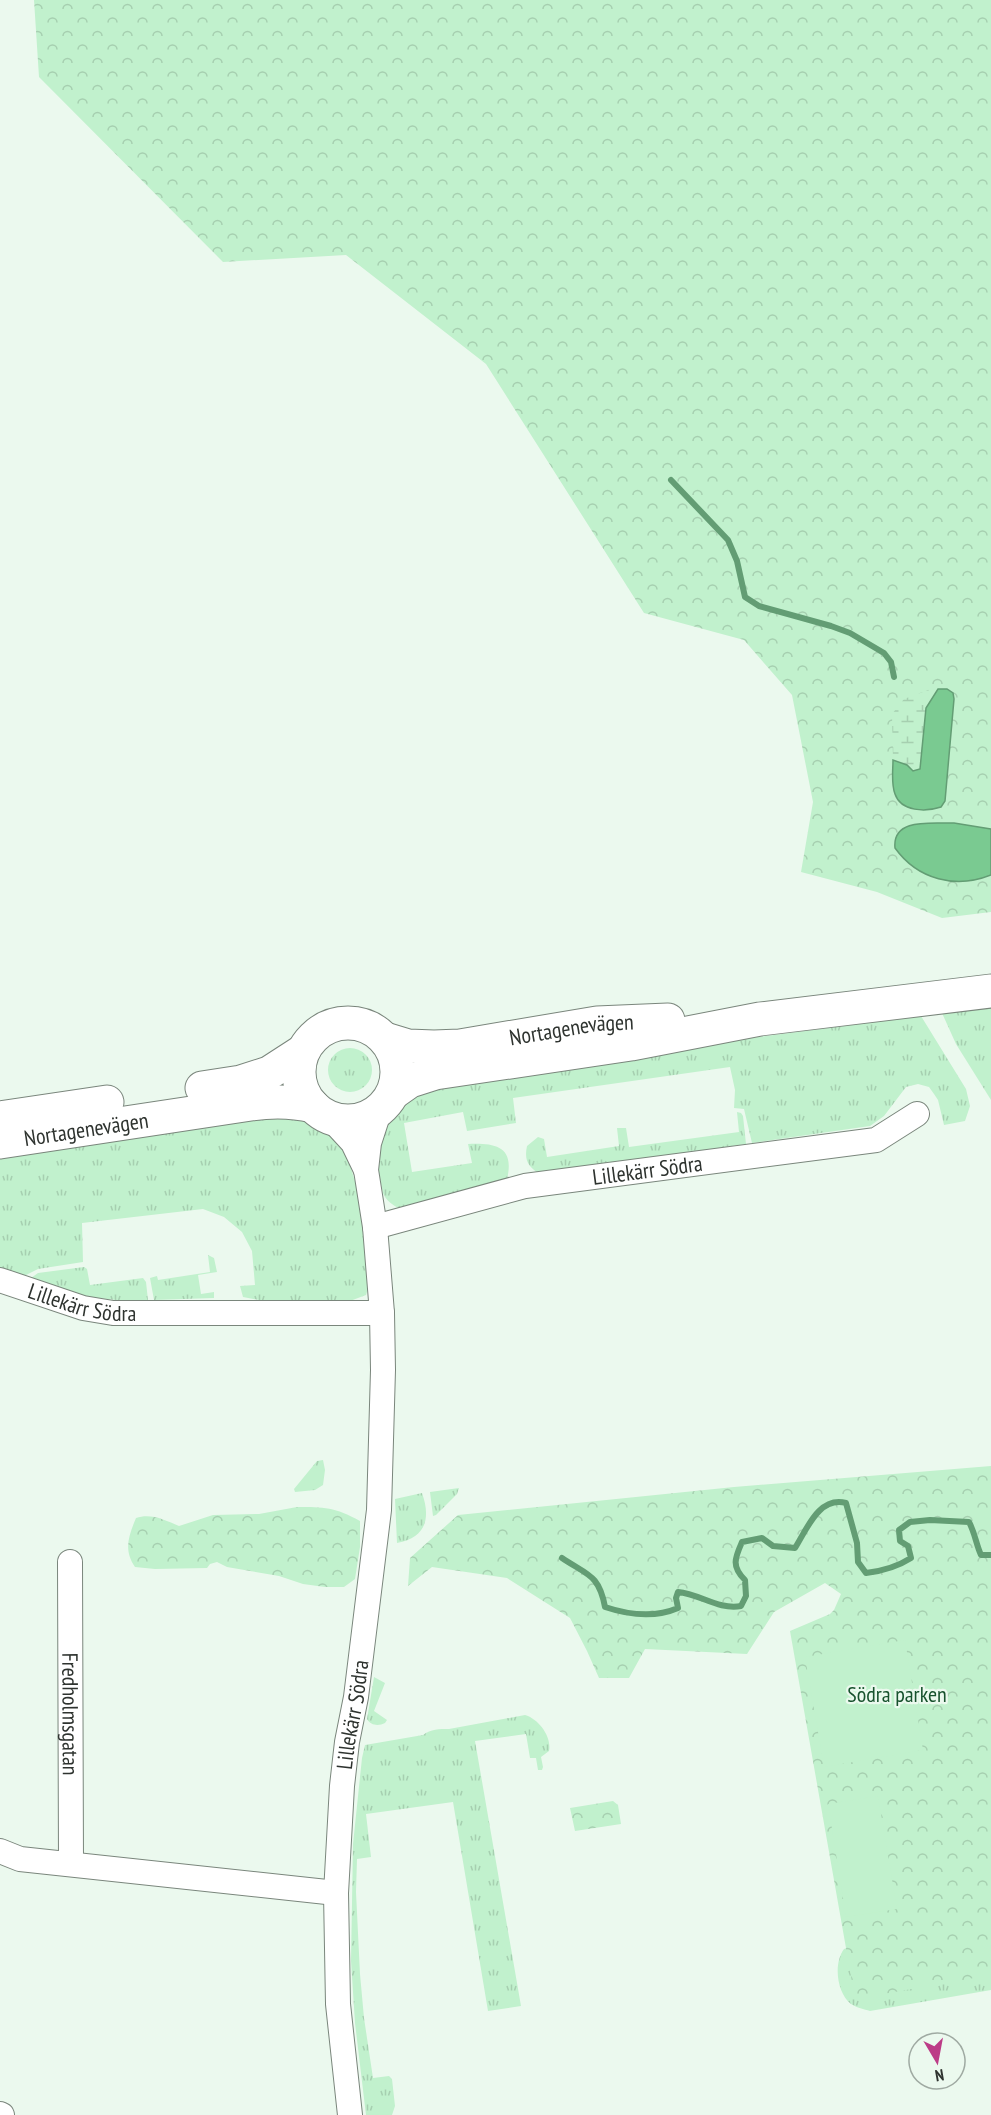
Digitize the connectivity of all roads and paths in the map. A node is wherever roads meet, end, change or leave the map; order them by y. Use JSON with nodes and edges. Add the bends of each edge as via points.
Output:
{"nodes":[{"id":1,"x":991,"y":992,"type":"edge"},
{"id":2,"x":760,"y":1019,"type":"junction"},
{"id":3,"x":385,"y":1039,"type":"junction"},
{"id":4,"x":303,"y":1051,"type":"junction"},
{"id":5,"x":387,"y":1101,"type":"junction"},
{"id":6,"x":322,"y":1112,"type":"junction"},
{"id":7,"x":917,"y":1114,"type":"dead end"},
{"id":8,"x":0,"y":1118,"type":"edge"},
{"id":9,"x":0,"y":1142,"type":"edge"},
{"id":10,"x":366,"y":1170,"type":"junction"},
{"id":11,"x":375,"y":1227,"type":"junction"},
{"id":12,"x":0,"y":1280,"type":"edge"},
{"id":13,"x":382,"y":1314,"type":"junction"},
{"id":14,"x":70,"y":1562,"type":"dead end"},
{"id":15,"x":0,"y":1851,"type":"edge"},
{"id":16,"x":71,"y":1864,"type":"junction"},
{"id":17,"x":336,"y":1893,"type":"junction"},
{"id":18,"x":351,"y":2115,"type":"edge"}],
"edges":[{"from":1,"to":2,"type":"street","name":"Nortagenevägen"},
{"from":2,"to":3,"type":"street","name":"Nortagenevägen","via":[[597,1023],[460,1046],[408,1046]]},
{"from":2,"to":5,"type":"street","name":"Nortagenevägen","via":[[631,1044],[435,1073],[410,1081]]},
{"from":3,"to":4,"type":"street","name":"Nortagenevägen","via":[[373,1028],[341,1022],[325,1028]]},
{"from":3,"to":5,"type":"street","via":[[398,1065],[397,1079]]},
{"from":4,"to":6,"type":"street","via":[[299,1066],[304,1094]]},
{"from":4,"to":8,"type":"street","name":"Nortagenevägen","via":[[269,1072],[241,1083]]},
{"from":5,"to":6,"type":"street","name":"Nortagenevägen","via":[[369,1116],[356,1120],[343,1121]]},
{"from":5,"to":10,"type":"street","name":"Lillekärr Södra","via":[[369,1143]]},
{"from":6,"to":9,"type":"street","name":"Nortagenevägen","via":[[297,1102],[275,1101]]},
{"from":6,"to":10,"type":"street","name":"Lillekärr Södra","via":[[353,1143]]},
{"from":7,"to":11,"type":"street","name":"Lillekärr Södra","via":[[876,1140],[525,1186]]},
{"from":10,"to":11,"type":"street","name":"Lillekärr Södra"},
{"from":11,"to":13,"type":"street","name":"Lillekärr Södra"},
{"from":12,"to":13,"type":"street","name":"Lillekärr Södra","via":[[83,1308],[113,1313]]},
{"from":13,"to":17,"type":"street","name":"Lillekärr Södra","via":[[379,1510],[344,1775]]},
{"from":14,"to":16,"type":"street","name":"Fredholmsgatan"},
{"from":15,"to":16,"type":"street","via":[[20,1859]]},
{"from":16,"to":17,"type":"street"},
{"from":17,"to":18,"type":"street","name":"Lillekärr Södra","via":[[338,2004]]}]}
